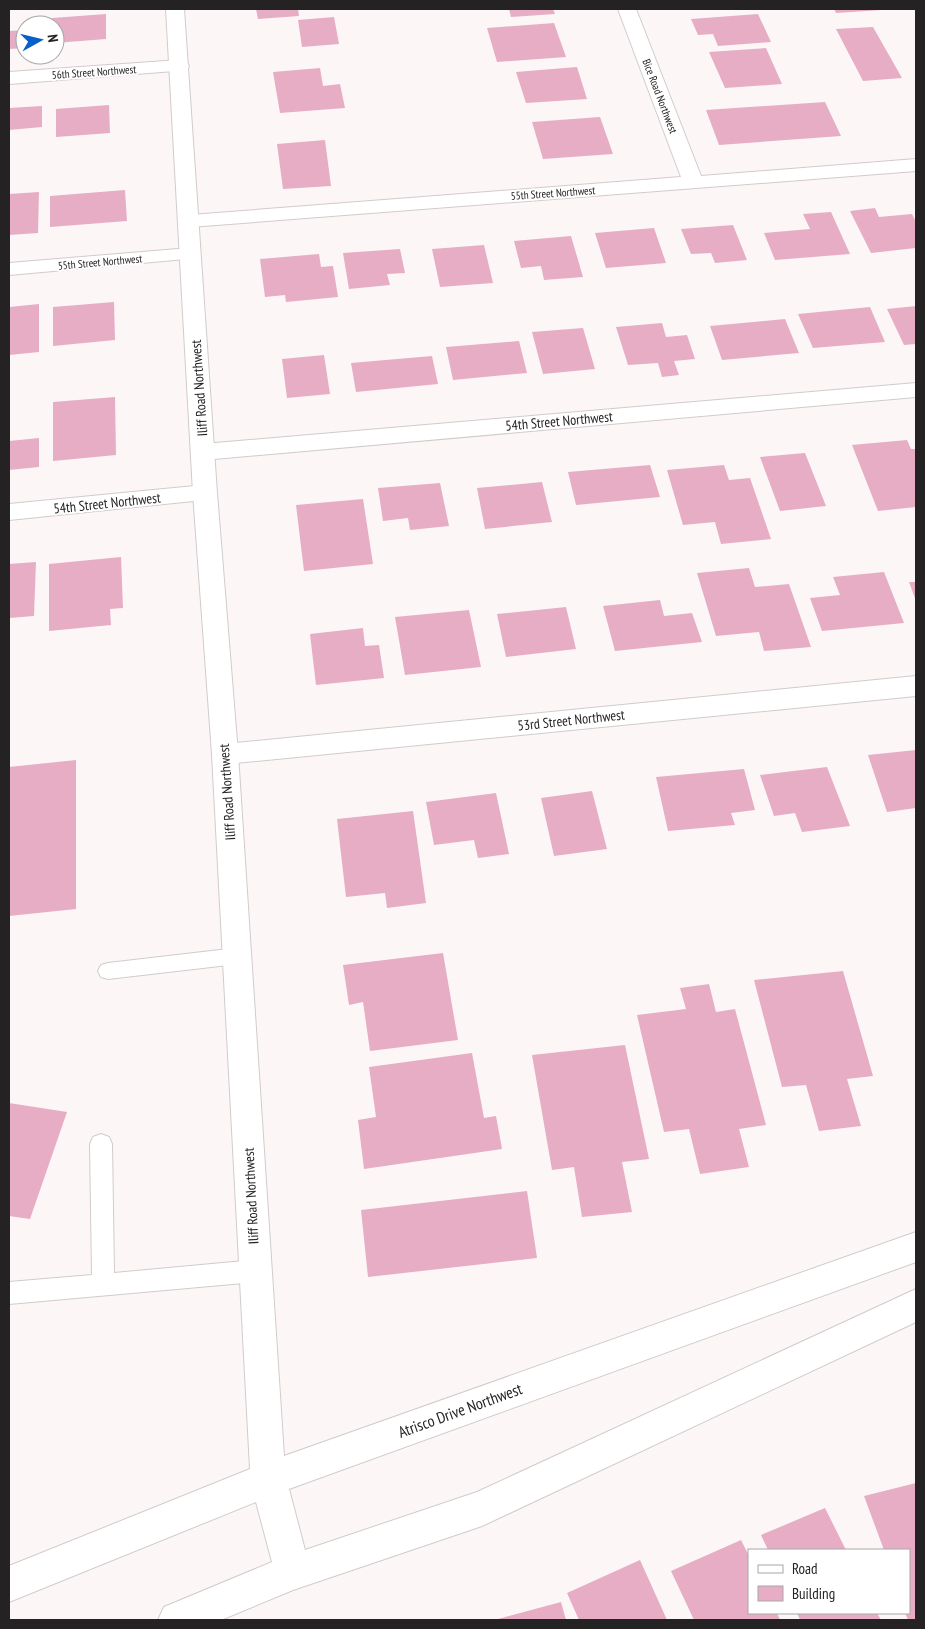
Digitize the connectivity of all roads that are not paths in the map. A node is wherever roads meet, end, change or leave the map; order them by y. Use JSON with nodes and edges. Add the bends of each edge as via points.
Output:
{"nodes":[{"id":1,"x":175,"y":9,"type":"edge"},
{"id":2,"x":627,"y":9,"type":"edge"},
{"id":3,"x":180,"y":66,"type":"junction"},
{"id":4,"x":9,"y":78,"type":"edge"},
{"id":5,"x":916,"y":165,"type":"edge"},
{"id":6,"x":693,"y":182,"type":"junction"},
{"id":7,"x":190,"y":221,"type":"junction"},
{"id":8,"x":190,"y":254,"type":"junction"},
{"id":9,"x":9,"y":269,"type":"edge"},
{"id":10,"x":916,"y":390,"type":"edge"},
{"id":11,"x":203,"y":452,"type":"junction"},
{"id":12,"x":205,"y":493,"type":"junction"},
{"id":13,"x":9,"y":512,"type":"edge"},
{"id":14,"x":916,"y":686,"type":"edge"},
{"id":15,"x":225,"y":754,"type":"junction"},
{"id":16,"x":237,"y":956,"type":"junction"},
{"id":17,"x":108,"y":971,"type":"dead end"},
{"id":18,"x":101,"y":1144,"type":"dead end"},
{"id":19,"x":916,"y":1247,"type":"edge"},
{"id":20,"x":255,"y":1271,"type":"junction"},
{"id":21,"x":103,"y":1285,"type":"junction"},
{"id":22,"x":9,"y":1293,"type":"edge"},
{"id":23,"x":916,"y":1305,"type":"edge"},
{"id":24,"x":268,"y":1478,"type":"junction"},
{"id":25,"x":293,"y":1572,"type":"junction"},
{"id":26,"x":9,"y":1584,"type":"edge"},
{"id":27,"x":177,"y":1620,"type":"edge"}],
"edges":[{"from":1,"to":3,"type":"street","name":"Iliff Road Northwest"},
{"from":2,"to":6,"type":"street","name":"Bice Road Northwest"},
{"from":3,"to":4,"type":"street","name":"56th Street Northwest"},
{"from":3,"to":7,"type":"street","name":"Iliff Road Northwest"},
{"from":5,"to":6,"type":"street","name":"55th Street Northwest"},
{"from":6,"to":7,"type":"street","name":"55th Street Northwest"},
{"from":7,"to":8,"type":"street","name":"Iliff Road Northwest"},
{"from":8,"to":9,"type":"street","name":"55th Street Northwest"},
{"from":8,"to":11,"type":"street","name":"Iliff Road Northwest"},
{"from":10,"to":11,"type":"street","name":"54th Street Northwest"},
{"from":11,"to":12,"type":"street","name":"Iliff Road Northwest"},
{"from":12,"to":13,"type":"street","name":"54th Street Northwest"},
{"from":12,"to":15,"type":"street","name":"Iliff Road Northwest"},
{"from":14,"to":15,"type":"street","name":"53rd Street Northwest"},
{"from":15,"to":16,"type":"street","name":"Iliff Road Northwest"},
{"from":16,"to":17,"type":"lane"},
{"from":16,"to":20,"type":"street","name":"Iliff Road Northwest"},
{"from":18,"to":21,"type":"lane"},
{"from":19,"to":24,"type":"street","name":"Atrisco Drive Northwest"},
{"from":20,"to":21,"type":"lane"},
{"from":20,"to":24,"type":"street","name":"Iliff Road Northwest"},
{"from":21,"to":22,"type":"lane"},
{"from":23,"to":25,"type":"street","via":[[482,1508]]},
{"from":24,"to":25,"type":"street","name":"Iliff Road Northwest"},
{"from":24,"to":26,"type":"street","name":"Atrisco Drive Northwest"},
{"from":25,"to":27,"type":"street"}]}
